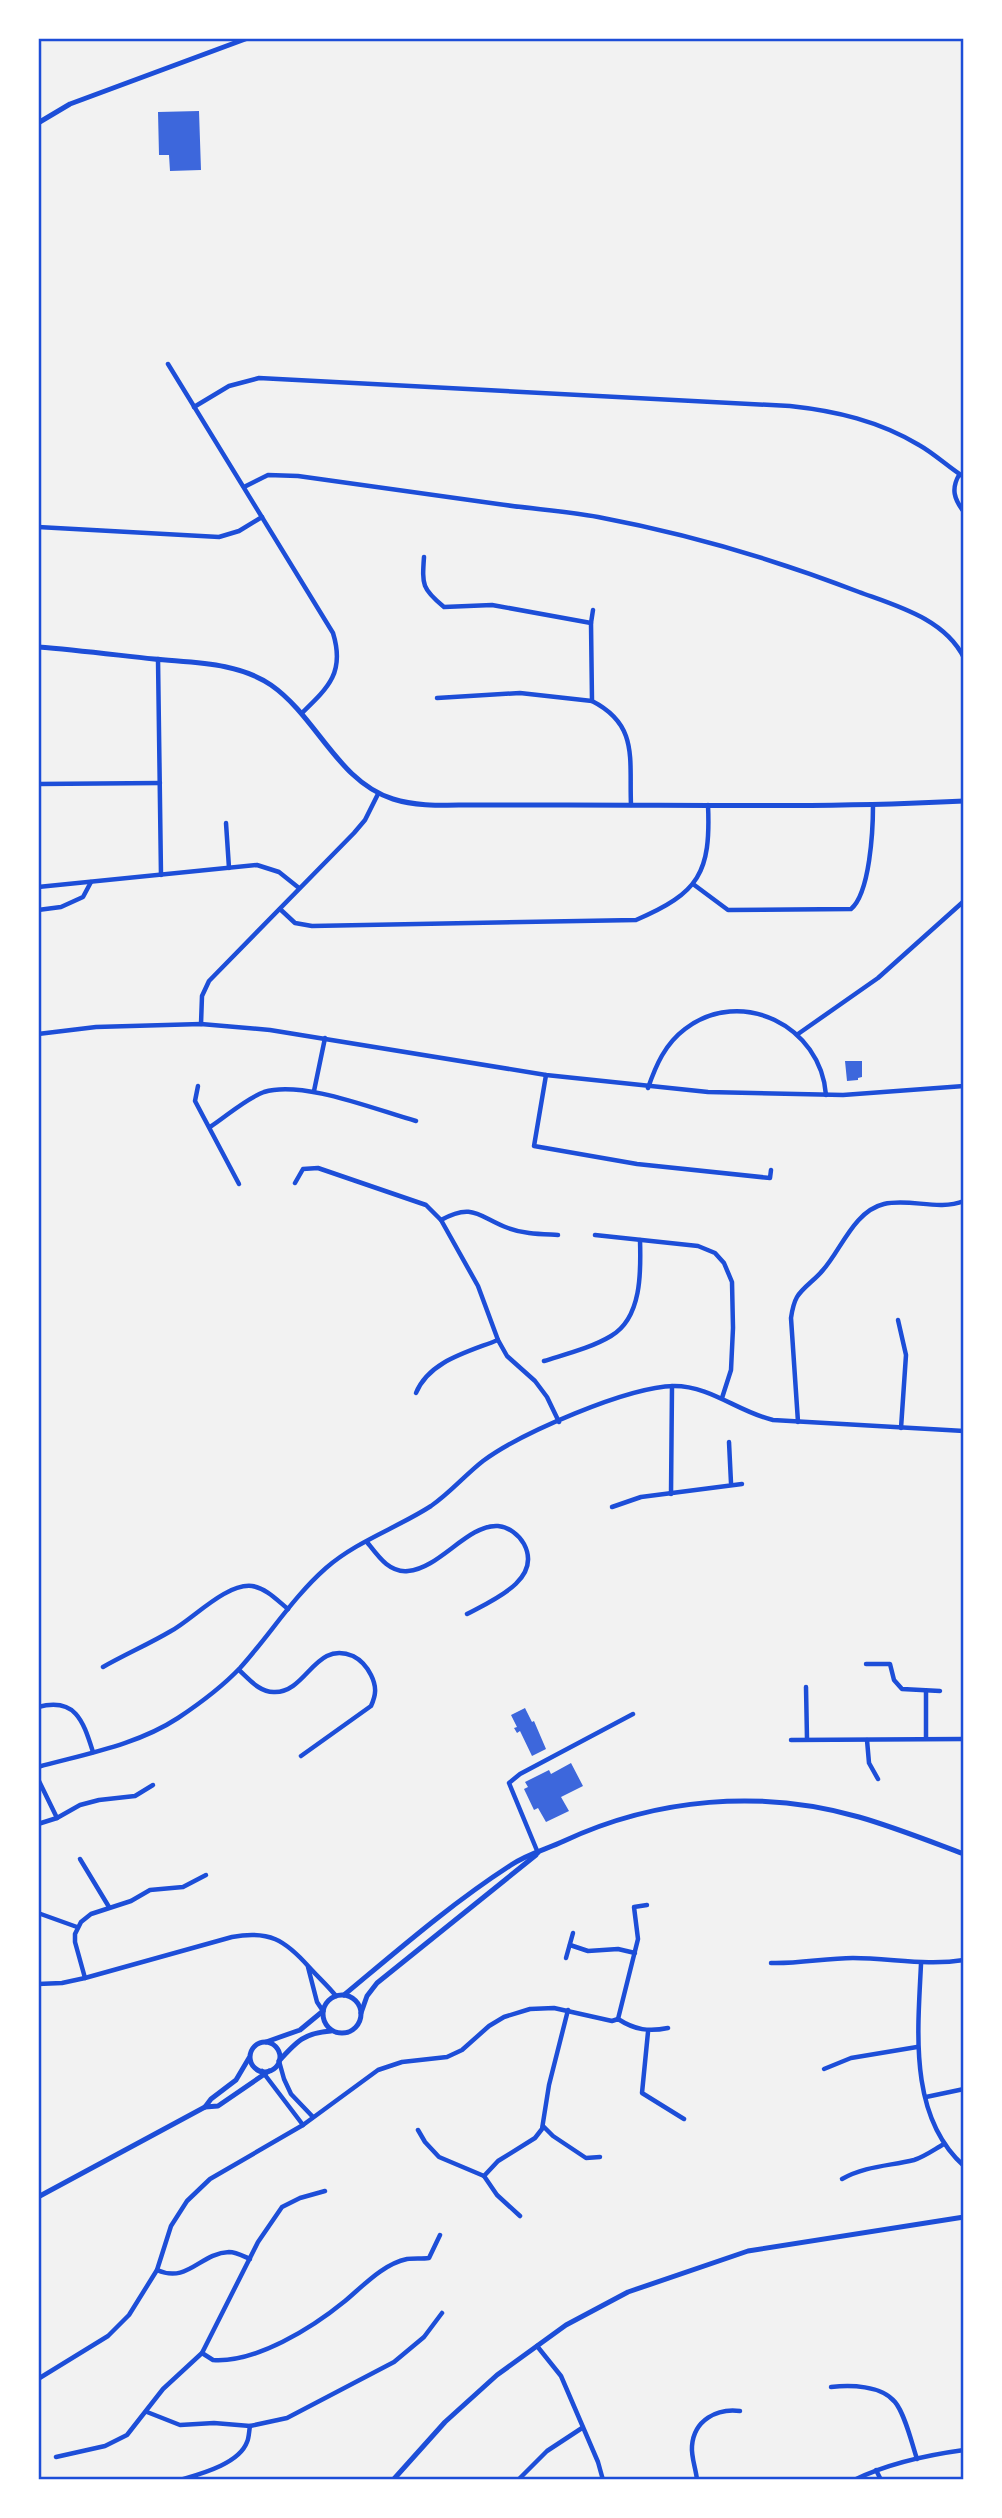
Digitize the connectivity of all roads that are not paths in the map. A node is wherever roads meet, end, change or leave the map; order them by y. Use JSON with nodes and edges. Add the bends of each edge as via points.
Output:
{"nodes":[{"id":1,"x":248,"y":38,"type":"edge"},
{"id":2,"x":38,"y":123,"type":"edge"},
{"id":3,"x":168,"y":364,"type":"dead end"},
{"id":4,"x":194,"y":407,"type":"junction"},
{"id":5,"x":961,"y":475,"type":"edge"},
{"id":6,"x":244,"y":487,"type":"junction"},
{"id":7,"x":964,"y":512,"type":"edge"},
{"id":8,"x":262,"y":517,"type":"junction"},
{"id":9,"x":38,"y":527,"type":"edge"},
{"id":10,"x":424,"y":557,"type":"dead end"},
{"id":11,"x":593,"y":610,"type":"dead end"},
{"id":12,"x":591,"y":623,"type":"junction"},
{"id":13,"x":38,"y":647,"type":"edge"},
{"id":14,"x":964,"y":658,"type":"edge"},
{"id":15,"x":158,"y":659,"type":"junction"},
{"id":16,"x":437,"y":698,"type":"dead end"},
{"id":17,"x":592,"y":701,"type":"junction"},
{"id":18,"x":302,"y":713,"type":"junction"},
{"id":19,"x":160,"y":783,"type":"junction"},
{"id":20,"x":38,"y":784,"type":"edge"},
{"id":21,"x":378,"y":794,"type":"junction"},
{"id":22,"x":964,"y":801,"type":"edge"},
{"id":23,"x":631,"y":805,"type":"junction"},
{"id":24,"x":708,"y":805,"type":"junction"},
{"id":25,"x":873,"y":806,"type":"junction"},
{"id":26,"x":226,"y":823,"type":"dead end"},
{"id":27,"x":229,"y":868,"type":"junction"},
{"id":28,"x":161,"y":874,"type":"junction"},
{"id":29,"x":91,"y":882,"type":"junction"},
{"id":30,"x":693,"y":884,"type":"junction"},
{"id":31,"x":38,"y":887,"type":"edge"},
{"id":32,"x":299,"y":888,"type":"junction"},
{"id":33,"x":964,"y":901,"type":"edge"},
{"id":34,"x":280,"y":909,"type":"junction"},
{"id":35,"x":38,"y":910,"type":"edge"},
{"id":36,"x":201,"y":1024,"type":"junction"},
{"id":37,"x":38,"y":1034,"type":"edge"},
{"id":38,"x":798,"y":1034,"type":"junction"},
{"id":39,"x":326,"y":1038,"type":"junction"},
{"id":40,"x":546,"y":1075,"type":"junction"},
{"id":41,"x":198,"y":1086,"type":"dead end"},
{"id":42,"x":964,"y":1086,"type":"edge"},
{"id":43,"x":648,"y":1088,"type":"junction"},
{"id":44,"x":314,"y":1091,"type":"junction"},
{"id":45,"x":826,"y":1095,"type":"junction"},
{"id":46,"x":416,"y":1122,"type":"dead end"},
{"id":47,"x":210,"y":1127,"type":"junction"},
{"id":48,"x":771,"y":1170,"type":"dead end"},
{"id":49,"x":295,"y":1183,"type":"dead end"},
{"id":50,"x":239,"y":1184,"type":"dead end"},
{"id":51,"x":964,"y":1201,"type":"edge"},
{"id":52,"x":441,"y":1220,"type":"junction"},
{"id":53,"x":595,"y":1235,"type":"dead end"},
{"id":54,"x":558,"y":1236,"type":"dead end"},
{"id":55,"x":640,"y":1240,"type":"junction"},
{"id":56,"x":898,"y":1320,"type":"dead end"},
{"id":57,"x":498,"y":1340,"type":"junction"},
{"id":58,"x":544,"y":1361,"type":"dead end"},
{"id":59,"x":671,"y":1386,"type":"junction"},
{"id":60,"x":416,"y":1393,"type":"dead end"},
{"id":61,"x":722,"y":1398,"type":"junction"},
{"id":62,"x":559,"y":1422,"type":"junction"},
{"id":63,"x":798,"y":1422,"type":"junction"},
{"id":64,"x":901,"y":1428,"type":"junction"},
{"id":65,"x":964,"y":1431,"type":"edge"},
{"id":66,"x":729,"y":1443,"type":"dead end"},
{"id":67,"x":731,"y":1484,"type":"junction"},
{"id":68,"x":742,"y":1484,"type":"dead end"},
{"id":69,"x":671,"y":1494,"type":"junction"},
{"id":70,"x":612,"y":1507,"type":"dead end"},
{"id":71,"x":366,"y":1542,"type":"junction"},
{"id":72,"x":288,"y":1609,"type":"junction"},
{"id":73,"x":467,"y":1614,"type":"dead end"},
{"id":74,"x":866,"y":1664,"type":"dead end"},
{"id":75,"x":103,"y":1667,"type":"dead end"},
{"id":76,"x":239,"y":1670,"type":"junction"},
{"id":77,"x":806,"y":1687,"type":"dead end"},
{"id":78,"x":926,"y":1692,"type":"junction"},
{"id":79,"x":940,"y":1692,"type":"dead end"},
{"id":80,"x":38,"y":1707,"type":"edge"},
{"id":81,"x":633,"y":1714,"type":"dead end"},
{"id":82,"x":926,"y":1738,"type":"junction"},
{"id":83,"x":807,"y":1739,"type":"junction"},
{"id":84,"x":964,"y":1739,"type":"edge"},
{"id":85,"x":791,"y":1740,"type":"dead end"},
{"id":86,"x":867,"y":1740,"type":"junction"},
{"id":87,"x":93,"y":1752,"type":"junction"},
{"id":88,"x":301,"y":1756,"type":"dead end"},
{"id":89,"x":38,"y":1767,"type":"edge"},
{"id":90,"x":38,"y":1779,"type":"edge"},
{"id":91,"x":878,"y":1779,"type":"dead end"},
{"id":92,"x":153,"y":1785,"type":"dead end"},
{"id":93,"x":57,"y":1818,"type":"junction"},
{"id":94,"x":38,"y":1824,"type":"edge"},
{"id":95,"x":538,"y":1853,"type":"junction"},
{"id":96,"x":964,"y":1854,"type":"edge"},
{"id":97,"x":80,"y":1859,"type":"dead end"},
{"id":98,"x":205,"y":1875,"type":"dead end"},
{"id":99,"x":647,"y":1905,"type":"dead end"},
{"id":100,"x":109,"y":1907,"type":"junction"},
{"id":101,"x":38,"y":1913,"type":"edge"},
{"id":102,"x":77,"y":1927,"type":"junction"},
{"id":103,"x":573,"y":1933,"type":"dead end"},
{"id":104,"x":570,"y":1945,"type":"junction"},
{"id":105,"x":635,"y":1953,"type":"junction"},
{"id":106,"x":566,"y":1958,"type":"dead end"},
{"id":107,"x":964,"y":1960,"type":"edge"},
{"id":108,"x":771,"y":1963,"type":"dead end"},
{"id":109,"x":921,"y":1964,"type":"junction"},
{"id":110,"x":308,"y":1966,"type":"junction"},
{"id":111,"x":85,"y":1978,"type":"junction"},
{"id":112,"x":38,"y":1984,"type":"edge"},
{"id":113,"x":344,"y":1995,"type":"junction"},
{"id":114,"x":336,"y":1996,"type":"junction"},
{"id":115,"x":568,"y":2010,"type":"junction"},
{"id":116,"x":323,"y":2011,"type":"junction"},
{"id":117,"x":361,"y":2012,"type":"junction"},
{"id":118,"x":618,"y":2019,"type":"junction"},
{"id":119,"x":668,"y":2028,"type":"dead end"},
{"id":120,"x":331,"y":2031,"type":"junction"},
{"id":121,"x":648,"y":2032,"type":"junction"},
{"id":122,"x":267,"y":2042,"type":"junction"},
{"id":123,"x":917,"y":2047,"type":"junction"},
{"id":124,"x":250,"y":2057,"type":"junction"},
{"id":125,"x":279,"y":2061,"type":"junction"},
{"id":126,"x":824,"y":2069,"type":"dead end"},
{"id":127,"x":266,"y":2072,"type":"junction"},
{"id":128,"x":964,"y":2089,"type":"edge"},
{"id":129,"x":926,"y":2097,"type":"junction"},
{"id":130,"x":205,"y":2107,"type":"junction"},
{"id":131,"x":313,"y":2117,"type":"junction"},
{"id":132,"x":684,"y":2119,"type":"dead end"},
{"id":133,"x":303,"y":2125,"type":"junction"},
{"id":134,"x":543,"y":2126,"type":"junction"},
{"id":135,"x":418,"y":2130,"type":"dead end"},
{"id":136,"x":944,"y":2144,"type":"junction"},
{"id":137,"x":600,"y":2157,"type":"dead end"},
{"id":138,"x":964,"y":2166,"type":"edge"},
{"id":139,"x":484,"y":2176,"type":"junction"},
{"id":140,"x":842,"y":2179,"type":"dead end"},
{"id":141,"x":325,"y":2191,"type":"dead end"},
{"id":142,"x":38,"y":2197,"type":"edge"},
{"id":143,"x":520,"y":2216,"type":"dead end"},
{"id":144,"x":964,"y":2217,"type":"edge"},
{"id":145,"x":440,"y":2235,"type":"dead end"},
{"id":146,"x":250,"y":2259,"type":"junction"},
{"id":147,"x":157,"y":2270,"type":"junction"},
{"id":148,"x":442,"y":2313,"type":"dead end"},
{"id":149,"x":536,"y":2346,"type":"junction"},
{"id":150,"x":202,"y":2353,"type":"junction"},
{"id":151,"x":38,"y":2379,"type":"edge"},
{"id":152,"x":831,"y":2387,"type":"dead end"},
{"id":153,"x":740,"y":2411,"type":"dead end"},
{"id":154,"x":147,"y":2412,"type":"junction"},
{"id":155,"x":250,"y":2426,"type":"junction"},
{"id":156,"x":583,"y":2428,"type":"junction"},
{"id":157,"x":964,"y":2450,"type":"edge"},
{"id":158,"x":56,"y":2457,"type":"dead end"},
{"id":159,"x":918,"y":2459,"type":"junction"},
{"id":160,"x":876,"y":2470,"type":"junction"},
{"id":161,"x":180,"y":2480,"type":"edge"},
{"id":162,"x":393,"y":2480,"type":"edge"},
{"id":163,"x":518,"y":2480,"type":"edge"},
{"id":164,"x":603,"y":2480,"type":"edge"},
{"id":165,"x":697,"y":2480,"type":"edge"},
{"id":166,"x":853,"y":2480,"type":"edge"},
{"id":167,"x":881,"y":2480,"type":"edge"}],
"edges":[{"from":1,"to":2,"type":"street","via":[[70,104]]},
{"from":3,"to":4,"type":"street"},
{"from":4,"to":5,"type":"street","via":[[220,390],[257,378],[790,406],[876,424],[920,445]]},
{"from":4,"to":6,"type":"street"},
{"from":5,"to":7,"type":"street","via":[[954,484],[955,499]]},
{"from":6,"to":8,"type":"street"},
{"from":6,"to":14,"type":"street","via":[[268,475],[298,476],[597,517],[670,532],[800,569],[885,602],[939,626]]},
{"from":8,"to":9,"type":"street","via":[[219,537]]},
{"from":8,"to":18,"type":"street","via":[[338,649],[331,681]]},
{"from":10,"to":12,"type":"street","via":[[422,580],[444,607],[492,605]]},
{"from":11,"to":12,"type":"street"},
{"from":12,"to":17,"type":"street"},
{"from":13,"to":15,"type":"street"},
{"from":15,"to":18,"type":"street","via":[[244,671],[272,686]]},
{"from":15,"to":19,"type":"street"},
{"from":16,"to":17,"type":"street","via":[[520,693]]},
{"from":17,"to":23,"type":"street","via":[[618,718],[628,737]]},
{"from":18,"to":21,"type":"street","via":[[350,772]]},
{"from":19,"to":20,"type":"street"},
{"from":19,"to":28,"type":"street"},
{"from":21,"to":23,"type":"street","via":[[427,805]]},
{"from":21,"to":32,"type":"street","via":[[355,833]]},
{"from":22,"to":25,"type":"street"},
{"from":23,"to":24,"type":"street"},
{"from":24,"to":25,"type":"street"},
{"from":24,"to":30,"type":"street","via":[[709,848]]},
{"from":25,"to":30,"type":"street","via":[[872,849],[858,903],[851,909],[728,909]]},
{"from":26,"to":27,"type":"street"},
{"from":27,"to":28,"type":"street"},
{"from":27,"to":32,"type":"street","via":[[257,865],[279,872]]},
{"from":28,"to":29,"type":"street"},
{"from":29,"to":31,"type":"street"},
{"from":29,"to":35,"type":"street","via":[[83,897],[61,907]]},
{"from":30,"to":34,"type":"street","via":[[670,904],[636,920],[312,926],[295,923]]},
{"from":32,"to":34,"type":"street"},
{"from":33,"to":38,"type":"street","via":[[878,978]]},
{"from":34,"to":36,"type":"street","via":[[204,988]]},
{"from":36,"to":37,"type":"street"},
{"from":36,"to":39,"type":"street"},
{"from":38,"to":43,"type":"street","via":[[764,1014],[720,1013],[686,1028],[673,1040]]},
{"from":38,"to":45,"type":"street","via":[[819,1063]]},
{"from":39,"to":40,"type":"street"},
{"from":39,"to":44,"type":"street"},
{"from":40,"to":43,"type":"street"},
{"from":40,"to":48,"type":"street","via":[[534,1146],[678,1169],[770,1178]]},
{"from":41,"to":47,"type":"street","via":[[195,1101]]},
{"from":42,"to":45,"type":"street"},
{"from":43,"to":45,"type":"street"},
{"from":44,"to":46,"type":"street"},
{"from":44,"to":47,"type":"street","via":[[262,1093]]},
{"from":47,"to":50,"type":"street"},
{"from":49,"to":52,"type":"street","via":[[303,1169],[318,1168],[426,1205]]},
{"from":51,"to":63,"type":"street","via":[[952,1205],[892,1203],[874,1208],[858,1221],[827,1266],[799,1294],[791,1318]]},
{"from":52,"to":54,"type":"street","via":[[456,1212],[472,1211],[508,1228]]},
{"from":52,"to":57,"type":"street","via":[[478,1286]]},
{"from":53,"to":55,"type":"street"},
{"from":55,"to":58,"type":"street","via":[[637,1296],[627,1321],[614,1335]]},
{"from":55,"to":61,"type":"street","via":[[698,1246],[724,1263],[732,1282],[733,1328],[731,1370]]},
{"from":56,"to":64,"type":"street","via":[[906,1355]]},
{"from":57,"to":60,"type":"street","via":[[433,1369]]},
{"from":57,"to":62,"type":"street","via":[[547,1397]]},
{"from":59,"to":61,"type":"street"},
{"from":59,"to":62,"type":"street","via":[[646,1389]]},
{"from":59,"to":69,"type":"street"},
{"from":61,"to":63,"type":"street","via":[[762,1417]]},
{"from":62,"to":71,"type":"street","via":[[505,1447],[432,1505]]},
{"from":63,"to":64,"type":"street"},
{"from":64,"to":65,"type":"street"},
{"from":66,"to":67,"type":"street"},
{"from":67,"to":68,"type":"street"},
{"from":67,"to":69,"type":"street"},
{"from":69,"to":70,"type":"street","via":[[641,1497]]},
{"from":71,"to":72,"type":"street","via":[[327,1567]]},
{"from":71,"to":73,"type":"street","via":[[396,1571],[410,1572],[486,1528],[511,1530],[526,1548],[526,1570],[509,1589]]},
{"from":72,"to":75,"type":"street","via":[[269,1593],[253,1586],[239,1587],[175,1629]]},
{"from":72,"to":76,"type":"street"},
{"from":74,"to":78,"type":"street","via":[[890,1664],[902,1689]]},
{"from":76,"to":87,"type":"street","via":[[176,1720]]},
{"from":76,"to":88,"type":"street","via":[[272,1693],[288,1690],[327,1654],[349,1654],[370,1672],[376,1696],[371,1706]]},
{"from":77,"to":83,"type":"street"},
{"from":78,"to":79,"type":"street"},
{"from":78,"to":82,"type":"street"},
{"from":80,"to":87,"type":"street","via":[[56,1703],[69,1708],[85,1728]]},
{"from":81,"to":95,"type":"street","via":[[509,1783]]},
{"from":82,"to":84,"type":"street"},
{"from":82,"to":86,"type":"street"},
{"from":83,"to":85,"type":"street"},
{"from":83,"to":86,"type":"street"},
{"from":86,"to":91,"type":"street","via":[[869,1763]]},
{"from":87,"to":89,"type":"street"},
{"from":90,"to":93,"type":"street"},
{"from":92,"to":93,"type":"street","via":[[135,1796],[80,1805]]},
{"from":93,"to":94,"type":"street"},
{"from":95,"to":96,"type":"street","via":[[601,1825],[656,1810],[744,1801],[850,1814]]},
{"from":95,"to":113,"type":"street","via":[[511,1865]]},
{"from":95,"to":117,"type":"street","via":[[377,1983]]},
{"from":97,"to":100,"type":"street"},
{"from":98,"to":100,"type":"street","via":[[183,1887],[150,1890]]},
{"from":99,"to":105,"type":"street","via":[[634,1908]]},
{"from":100,"to":102,"type":"street","via":[[91,1914]]},
{"from":101,"to":102,"type":"street"},
{"from":102,"to":111,"type":"street","via":[[75,1942]]},
{"from":103,"to":104,"type":"street"},
{"from":104,"to":105,"type":"street","via":[[588,1951]]},
{"from":104,"to":106,"type":"street"},
{"from":105,"to":118,"type":"street"},
{"from":107,"to":109,"type":"street"},
{"from":108,"to":109,"type":"street","via":[[850,1958]]},
{"from":109,"to":123,"type":"street"},
{"from":110,"to":111,"type":"street","via":[[281,1941],[246,1935]]},
{"from":110,"to":114,"type":"street"},
{"from":110,"to":116,"type":"street"},
{"from":111,"to":112,"type":"street"},
{"from":113,"to":114,"type":"street"},
{"from":113,"to":117,"type":"street","via":[[354,2000]]},
{"from":114,"to":116,"type":"street","via":[[327,2001]]},
{"from":115,"to":118,"type":"street"},
{"from":115,"to":131,"type":"street","via":[[535,2008],[504,2017],[447,2057],[378,2070]]},
{"from":115,"to":134,"type":"street"},
{"from":116,"to":120,"type":"street"},
{"from":116,"to":122,"type":"street","via":[[300,2030]]},
{"from":117,"to":120,"type":"street","via":[[353,2030]]},
{"from":118,"to":121,"type":"street"},
{"from":119,"to":121,"type":"street"},
{"from":120,"to":125,"type":"street","via":[[301,2039]]},
{"from":121,"to":132,"type":"street","via":[[642,2094]]},
{"from":122,"to":124,"type":"street","via":[[255,2046]]},
{"from":122,"to":125,"type":"street","via":[[278,2050]]},
{"from":123,"to":126,"type":"street","via":[[851,2058]]},
{"from":123,"to":129,"type":"street"},
{"from":124,"to":127,"type":"street","via":[[254,2067]]},
{"from":124,"to":130,"type":"street","via":[[236,2080]]},
{"from":125,"to":127,"type":"street"},
{"from":125,"to":131,"type":"street","via":[[291,2094]]},
{"from":127,"to":130,"type":"street","via":[[218,2106]]},
{"from":127,"to":133,"type":"street"},
{"from":128,"to":129,"type":"street"},
{"from":129,"to":136,"type":"street"},
{"from":130,"to":142,"type":"street"},
{"from":131,"to":133,"type":"street"},
{"from":133,"to":147,"type":"street","via":[[199,2189],[171,2226]]},
{"from":134,"to":137,"type":"street","via":[[586,2158]]},
{"from":134,"to":139,"type":"street","via":[[535,2138],[498,2161]]},
{"from":135,"to":139,"type":"street","via":[[439,2157]]},
{"from":136,"to":138,"type":"street"},
{"from":136,"to":140,"type":"street","via":[[917,2160],[856,2171]]},
{"from":139,"to":143,"type":"street"},
{"from":141,"to":146,"type":"street","via":[[282,2207]]},
{"from":144,"to":149,"type":"street","via":[[748,2251],[628,2292]]},
{"from":145,"to":150,"type":"street","via":[[429,2258],[405,2259],[377,2274],[298,2333],[244,2357],[213,2360]]},
{"from":146,"to":147,"type":"street","via":[[230,2252],[178,2274],[169,2276]]},
{"from":146,"to":150,"type":"street"},
{"from":147,"to":151,"type":"street","via":[[129,2315],[108,2336]]},
{"from":148,"to":155,"type":"street","via":[[424,2337],[380,2371],[287,2418]]},
{"from":149,"to":156,"type":"street","via":[[561,2376]]},
{"from":149,"to":162,"type":"street","via":[[461,2407]]},
{"from":150,"to":154,"type":"street","via":[[163,2389]]},
{"from":152,"to":159,"type":"street","via":[[888,2395],[897,2403]]},
{"from":153,"to":165,"type":"street","via":[[712,2415],[694,2435]]},
{"from":154,"to":155,"type":"street","via":[[180,2425]]},
{"from":154,"to":158,"type":"street","via":[[127,2435],[105,2446]]},
{"from":155,"to":161,"type":"street","via":[[248,2441],[235,2456],[203,2474]]},
{"from":156,"to":163,"type":"street","via":[[548,2451]]},
{"from":156,"to":164,"type":"street"},
{"from":157,"to":159,"type":"street"},
{"from":159,"to":160,"type":"street"},
{"from":160,"to":166,"type":"street"},
{"from":160,"to":167,"type":"street"}]}
